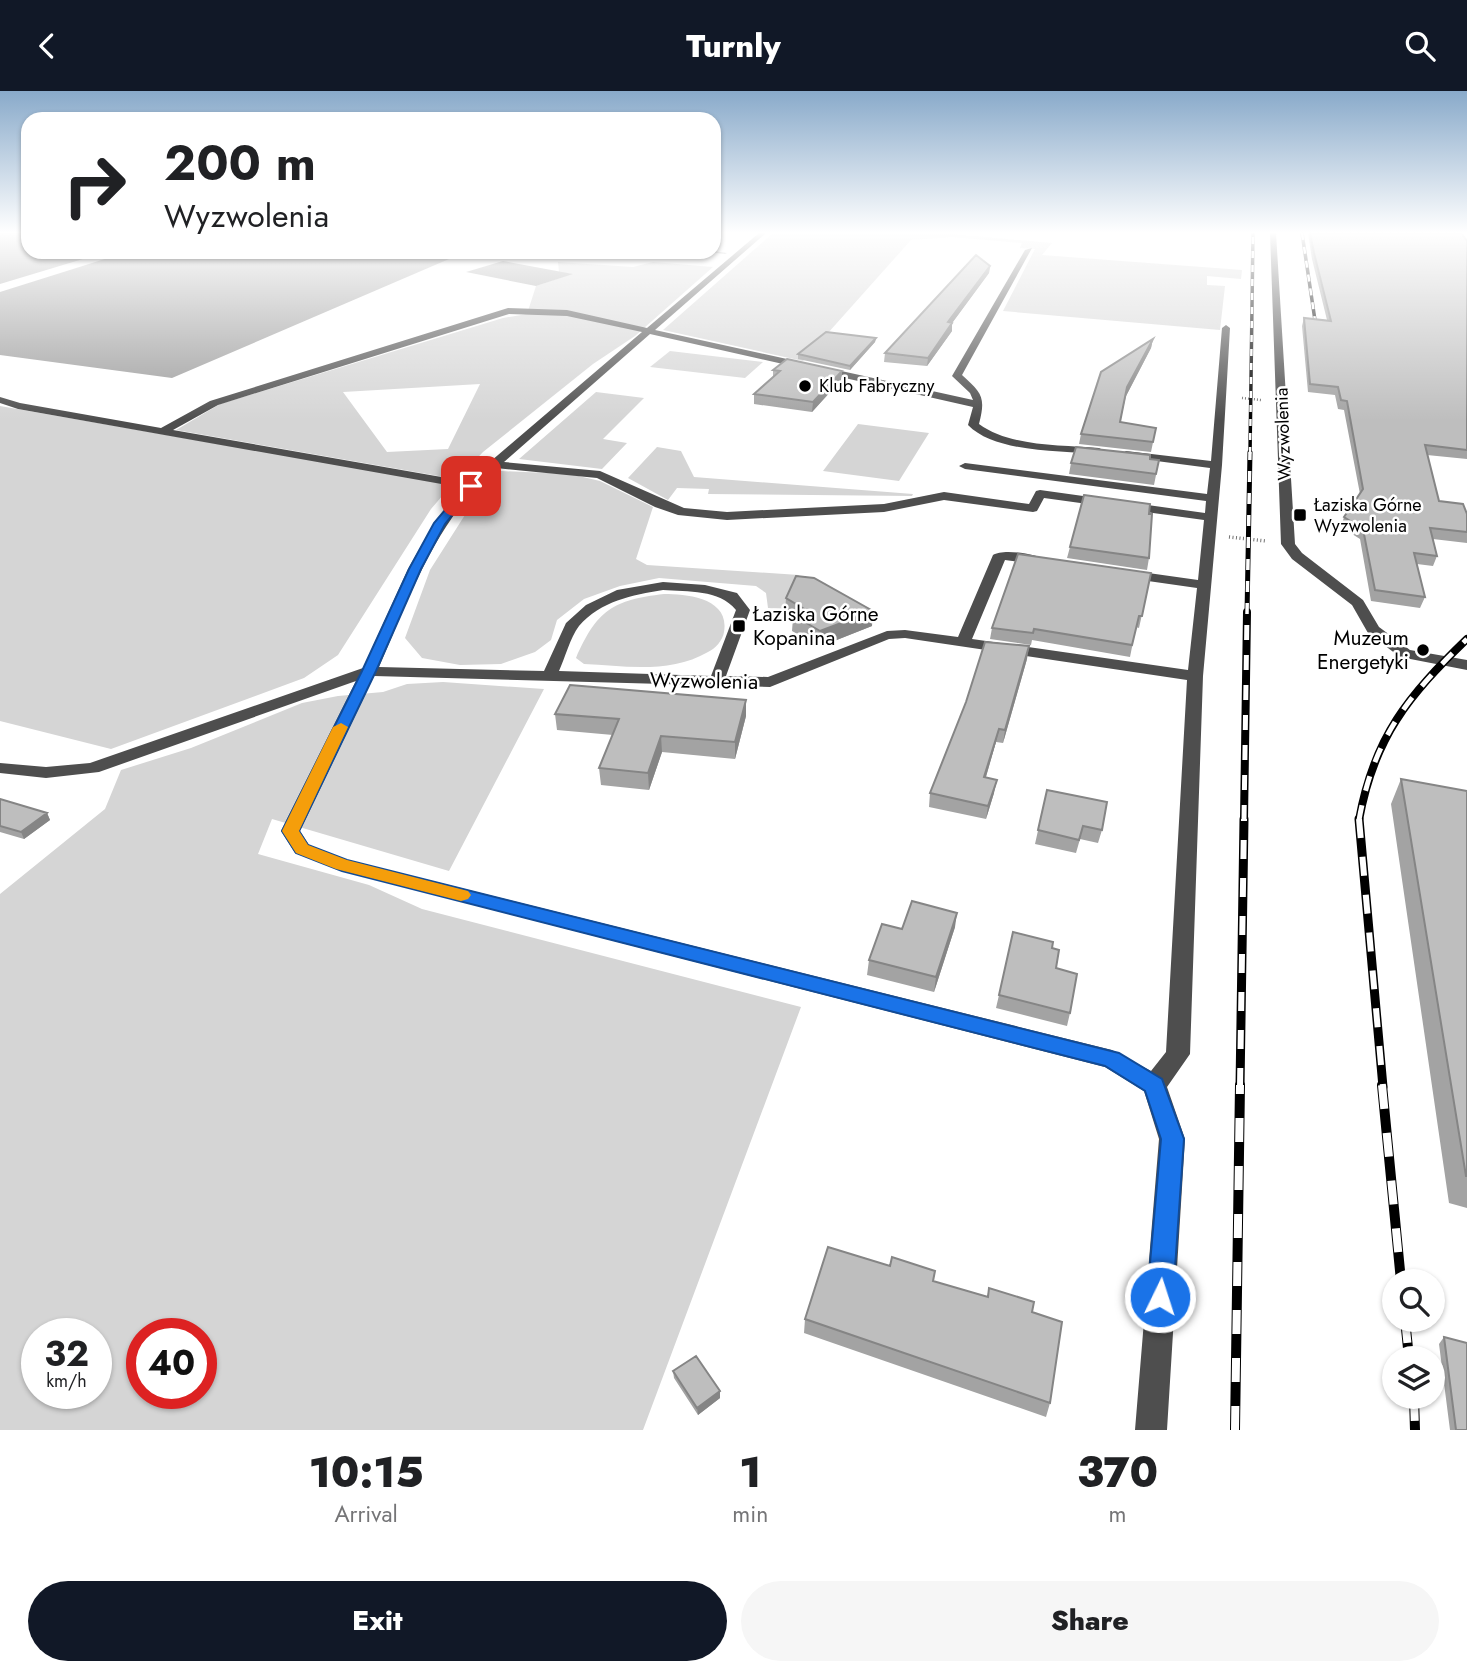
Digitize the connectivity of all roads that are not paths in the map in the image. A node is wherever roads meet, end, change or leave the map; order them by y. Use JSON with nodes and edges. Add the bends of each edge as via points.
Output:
{"nodes":[{"id":1,"x":691,"y":295,"type":"edge"},
{"id":2,"x":1003,"y":295,"type":"edge"},
{"id":3,"x":1277,"y":295,"type":"edge"},
{"id":4,"x":1226,"y":328,"type":"dead end"},
{"id":5,"x":650,"y":331,"type":"junction"},
{"id":6,"x":0,"y":400,"type":"edge"},
{"id":7,"x":979,"y":405,"type":"junction"},
{"id":8,"x":163,"y":431,"type":"junction"},
{"id":9,"x":1106,"y":452,"type":"edge"},
{"id":10,"x":1120,"y":454,"type":"edge"},
{"id":11,"x":494,"y":464,"type":"junction"},
{"id":12,"x":1216,"y":465,"type":"junction"},
{"id":13,"x":965,"y":466,"type":"dead end"},
{"id":14,"x":471,"y":486,"type":"junction"},
{"id":15,"x":1210,"y":516,"type":"junction"},
{"id":16,"x":1054,"y":563,"type":"edge"},
{"id":17,"x":1108,"y":571,"type":"edge"},
{"id":18,"x":1203,"y":585,"type":"junction"},
{"id":19,"x":963,"y":643,"type":"junction"},
{"id":20,"x":1467,"y":665,"type":"edge"},
{"id":21,"x":369,"y":671,"type":"junction"},
{"id":22,"x":549,"y":677,"type":"junction"},
{"id":23,"x":1195,"y":677,"type":"junction"},
{"id":24,"x":716,"y":682,"type":"junction"},
{"id":25,"x":1,"y":769,"type":"edge"},
{"id":26,"x":1154,"y":1086,"type":"junction"},
{"id":27,"x":1151,"y":1430,"type":"edge"}],
"edges":[{"from":1,"to":5,"type":"street"},
{"from":2,"to":7,"type":"street","via":[[957,376],[975,392]]},
{"from":3,"to":20,"type":"street","name":"Wyzwolenia","via":[[1288,544],[1358,603],[1373,630],[1405,654]]},
{"from":4,"to":12,"type":"street"},
{"from":5,"to":7,"type":"street"},
{"from":5,"to":8,"type":"street","via":[[567,313],[508,311],[214,403]]},
{"from":5,"to":11,"type":"street"},
{"from":6,"to":8,"type":"street"},
{"from":7,"to":9,"type":"street","via":[[973,425],[982,432],[1023,443]]},
{"from":8,"to":14,"type":"street"},
{"from":10,"to":12,"type":"street"},
{"from":11,"to":14,"type":"street"},
{"from":11,"to":15,"type":"street","via":[[600,475],[682,512],[727,516],[884,508],[944,496],[1033,508],[1040,494]]},
{"from":12,"to":15,"type":"street"},
{"from":13,"to":15,"type":"street"},
{"from":14,"to":21,"type":"street","via":[[440,523]]},
{"from":15,"to":18,"type":"street"},
{"from":16,"to":19,"type":"street","via":[[1000,555]]},
{"from":17,"to":18,"type":"street"},
{"from":18,"to":23,"type":"street"},
{"from":19,"to":23,"type":"street","name":"Wyzwolenia"},
{"from":19,"to":24,"type":"street","name":"Wyzwolenia","via":[[887,635],[770,682]]},
{"from":21,"to":22,"type":"street","name":"Wyzwolenia"},
{"from":21,"to":25,"type":"street","via":[[93,768],[27,774]]},
{"from":21,"to":26,"type":"street","via":[[290,831],[302,849],[356,868],[1112,1059]]},
{"from":22,"to":24,"type":"street","name":"Wyzwolenia"},
{"from":22,"to":24,"type":"street","via":[[571,626],[591,608],[622,593],[663,586],[732,596],[743,610]]},
{"from":23,"to":26,"type":"street","via":[[1178,1054]]},
{"from":26,"to":27,"type":"street","via":[[1172,1139]]}]}
